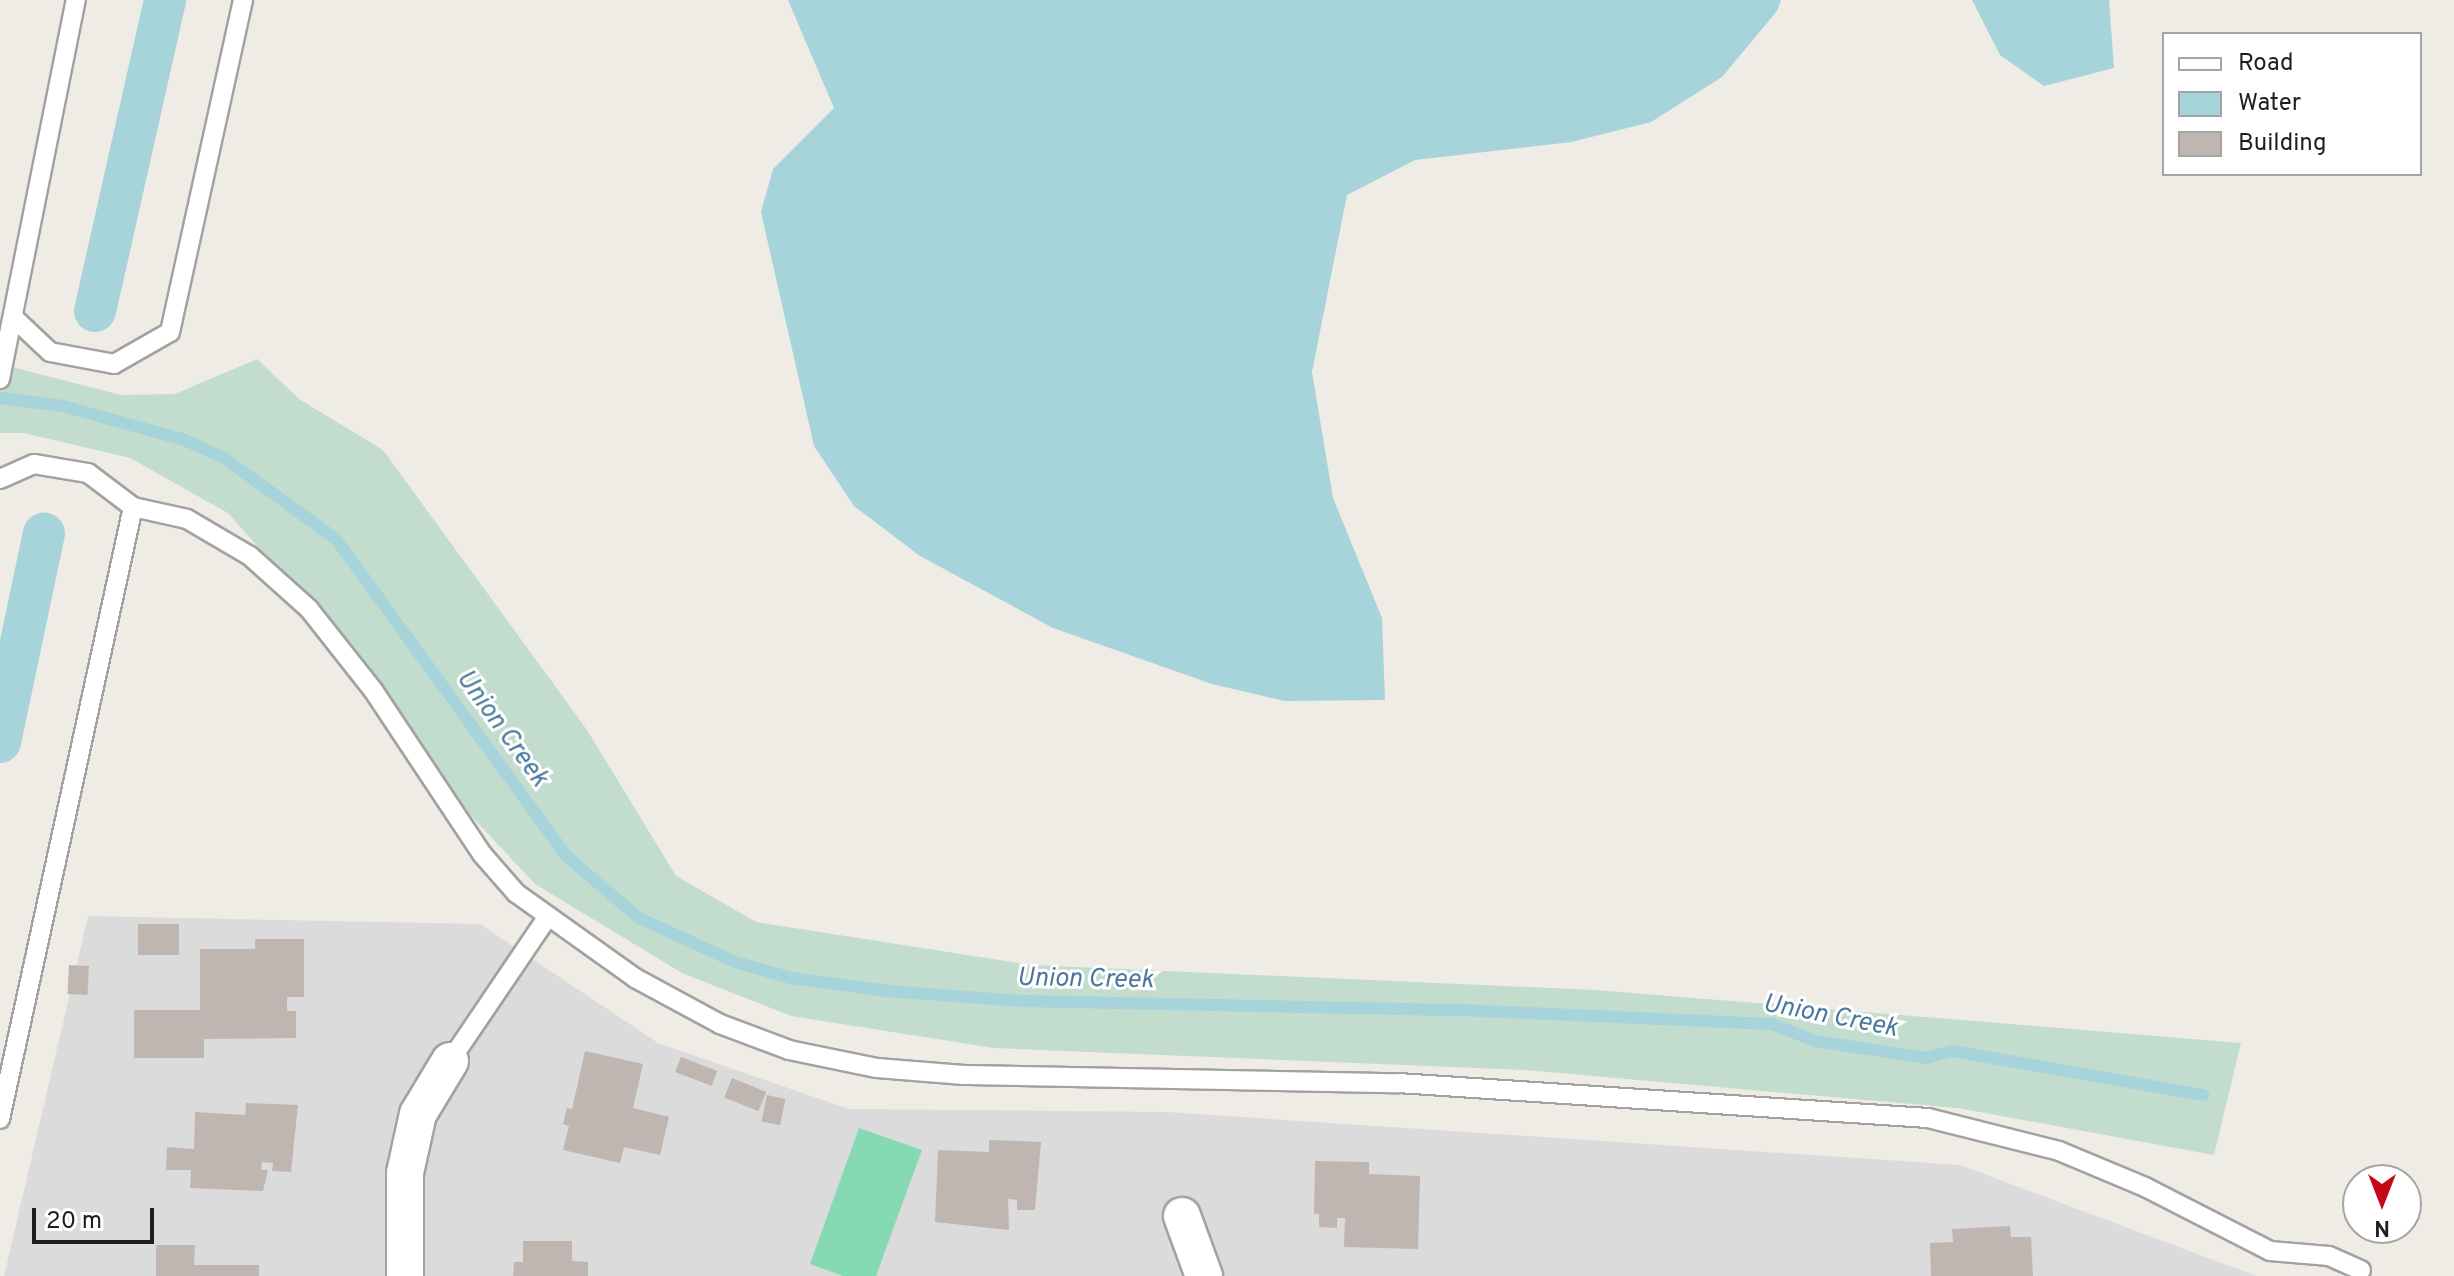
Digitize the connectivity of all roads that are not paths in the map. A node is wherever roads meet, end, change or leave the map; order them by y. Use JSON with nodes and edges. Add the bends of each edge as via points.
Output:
{"nodes":[{"id":1,"x":76,"y":0,"type":"edge"},
{"id":2,"x":243,"y":0,"type":"edge"},
{"id":3,"x":13,"y":317,"type":"junction"},
{"id":4,"x":0,"y":379,"type":"edge"},
{"id":5,"x":0,"y":479,"type":"edge"},
{"id":6,"x":133,"y":507,"type":"junction"},
{"id":7,"x":548,"y":916,"type":"junction"},
{"id":8,"x":450,"y":1061,"type":"joint"},
{"id":9,"x":0,"y":1119,"type":"edge"},
{"id":10,"x":1182,"y":1216,"type":"dead end"},
{"id":11,"x":2361,"y":1270,"type":"dead end"},
{"id":12,"x":405,"y":1276,"type":"edge"},
{"id":13,"x":1204,"y":1276,"type":"edge"}],
"edges":[{"from":1,"to":3,"type":"lane"},
{"from":2,"to":3,"type":"lane","via":[[170,332],[114,364],[50,352]]},
{"from":3,"to":4,"type":"lane"},
{"from":5,"to":6,"type":"lane","via":[[34,464],[88,473]]},
{"from":6,"to":7,"type":"lane","via":[[187,519],[225,541],[250,556],[309,609],[373,690],[482,854],[516,893]]},
{"from":6,"to":9,"type":"lane"},
{"from":7,"to":8,"type":"lane"},
{"from":7,"to":11,"type":"lane","via":[[635,978],[720,1024],[789,1050],[862,1065],[964,1075],[1398,1083],[1928,1118],[2059,1151],[2145,1187],[2270,1251],[2329,1256]]},
{"from":8,"to":12,"type":"street","via":[[418,1114],[405,1173]]},
{"from":10,"to":13,"type":"street"}]}
